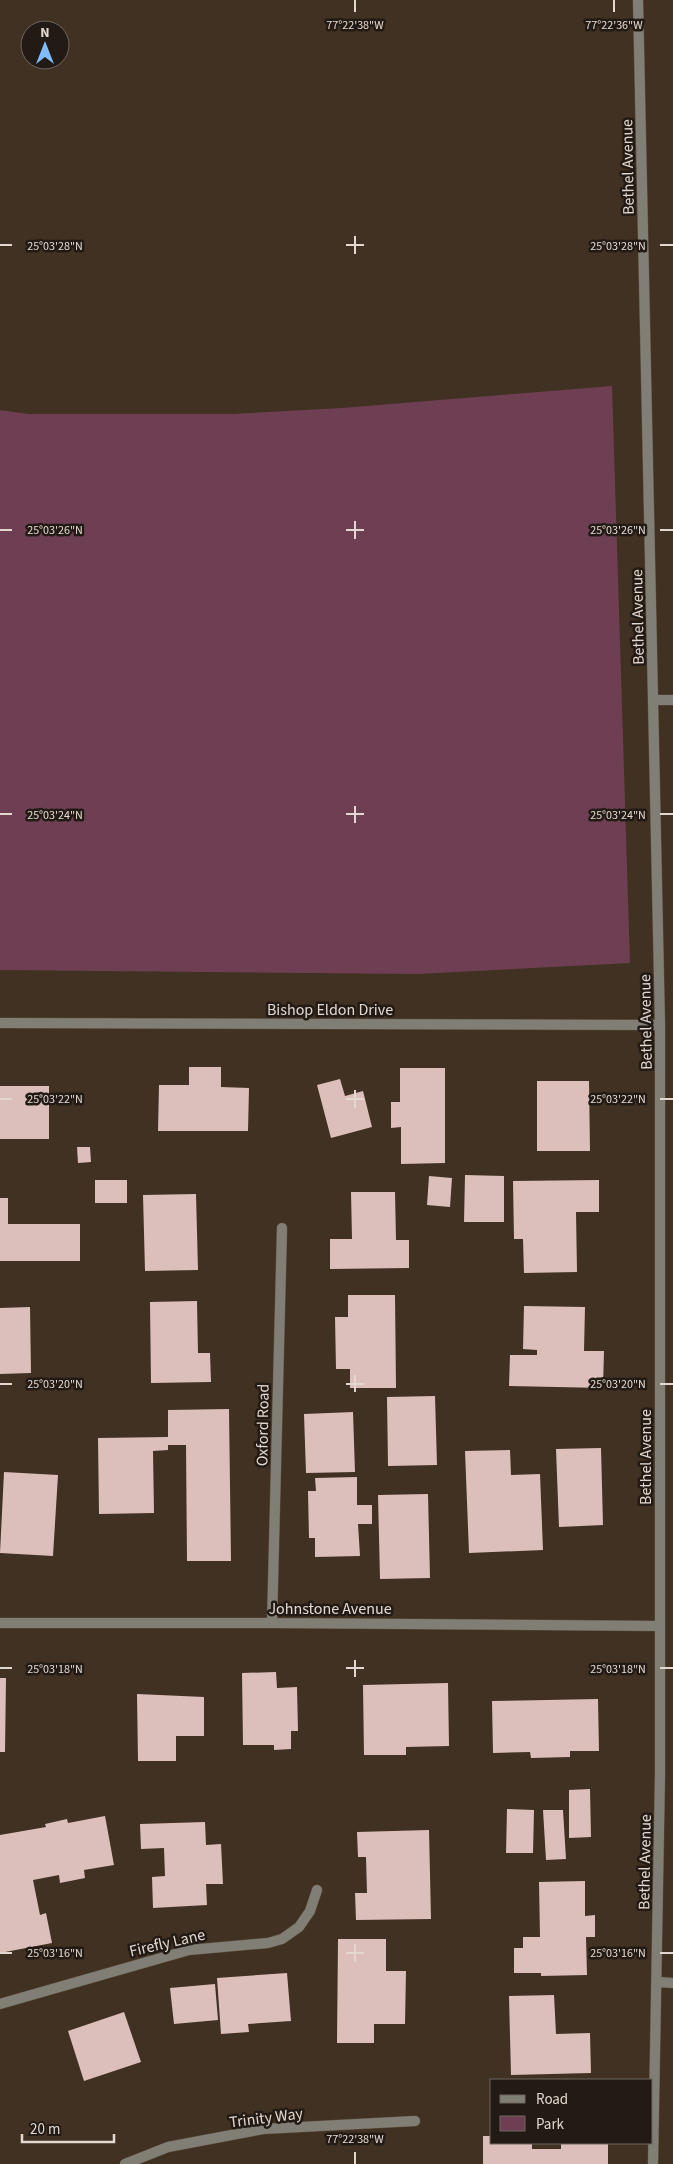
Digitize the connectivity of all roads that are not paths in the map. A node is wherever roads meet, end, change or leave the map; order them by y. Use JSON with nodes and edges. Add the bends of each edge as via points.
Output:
{"nodes":[{"id":1,"x":638,"y":0,"type":"edge"},
{"id":2,"x":654,"y":700,"type":"junction"},
{"id":3,"x":673,"y":700,"type":"edge"},
{"id":4,"x":0,"y":1023,"type":"edge"},
{"id":5,"x":660,"y":1025,"type":"junction"},
{"id":6,"x":282,"y":1228,"type":"dead end"},
{"id":7,"x":272,"y":1623,"type":"junction"},
{"id":8,"x":0,"y":1624,"type":"edge"},
{"id":9,"x":660,"y":1626,"type":"junction"},
{"id":10,"x":317,"y":1890,"type":"dead end"},
{"id":11,"x":658,"y":1982,"type":"junction"},
{"id":12,"x":673,"y":1983,"type":"edge"},
{"id":13,"x":0,"y":2004,"type":"edge"},
{"id":14,"x":415,"y":2121,"type":"dead end"},
{"id":15,"x":125,"y":2164,"type":"edge"},
{"id":16,"x":653,"y":2164,"type":"edge"}],
"edges":[{"from":1,"to":2,"type":"street","name":"Bethel Avenue"},
{"from":2,"to":3,"type":"street"},
{"from":2,"to":5,"type":"street","name":"Bethel Avenue"},
{"from":4,"to":5,"type":"street","name":"Bishop Eldon Drive"},
{"from":5,"to":9,"type":"street","name":"Bethel Avenue"},
{"from":6,"to":7,"type":"street","name":"Oxford Road"},
{"from":7,"to":8,"type":"street","name":"Johnstone Avenue"},
{"from":7,"to":9,"type":"street","name":"Johnstone Avenue"},
{"from":9,"to":11,"type":"street","name":"Bethel Avenue"},
{"from":10,"to":13,"type":"street","name":"Firefly Lane","via":[[310,1911],[299,1927],[282,1939],[268,1944],[190,1950]]},
{"from":11,"to":12,"type":"street"},
{"from":11,"to":16,"type":"street","name":"Bethel Avenue"},
{"from":14,"to":15,"type":"street","name":"Trinity Way","via":[[263,2129],[168,2147]]}]}
